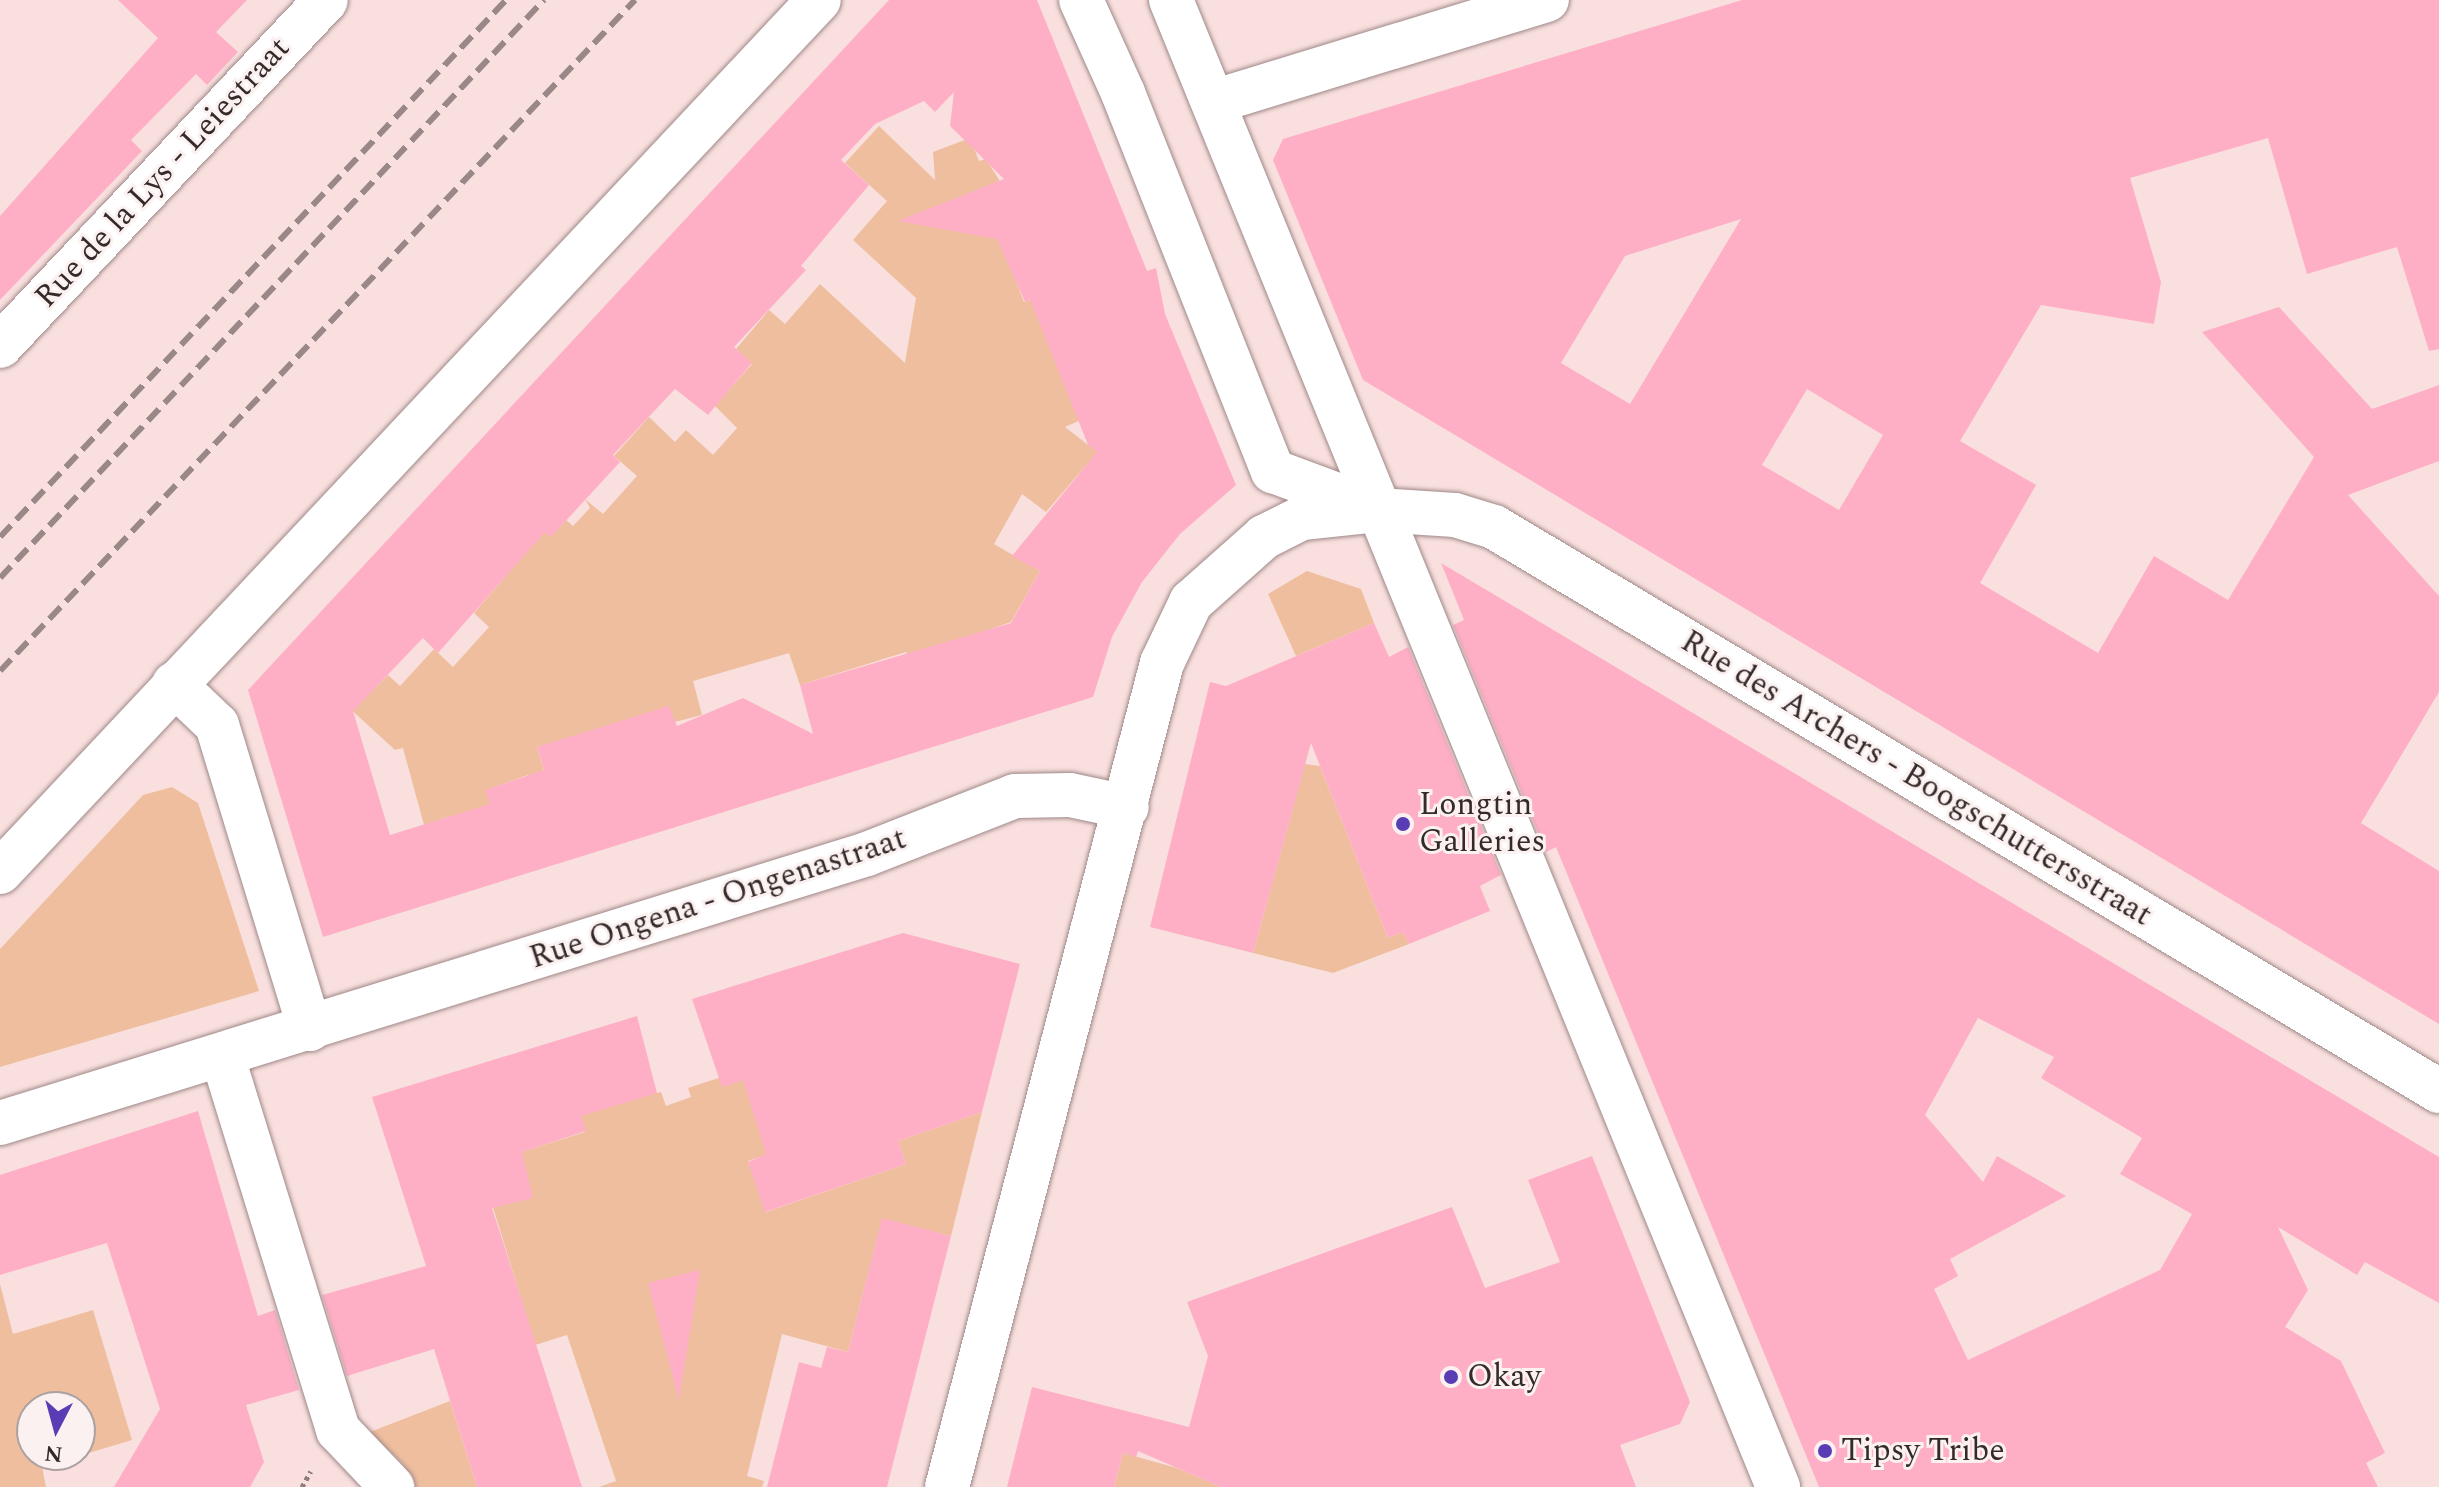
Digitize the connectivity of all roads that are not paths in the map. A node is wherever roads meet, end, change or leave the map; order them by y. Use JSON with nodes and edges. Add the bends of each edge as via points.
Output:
{"nodes":[{"id":1,"x":326,"y":0,"type":"edge"},
{"id":2,"x":819,"y":0,"type":"edge"},
{"id":3,"x":1081,"y":0,"type":"edge"},
{"id":4,"x":1171,"y":0,"type":"edge"},
{"id":5,"x":1547,"y":0,"type":"edge"},
{"id":6,"x":1216,"y":101,"type":"junction"},
{"id":7,"x":0,"y":346,"type":"edge"},
{"id":8,"x":1378,"y":510,"type":"junction"},
{"id":9,"x":174,"y":684,"type":"junction"},
{"id":10,"x":1127,"y":807,"type":"junction"},
{"id":11,"x":0,"y":872,"type":"edge"},
{"id":12,"x":310,"y":1029,"type":"junction"},
{"id":13,"x":222,"y":1055,"type":"junction"},
{"id":14,"x":2439,"y":1091,"type":"edge"},
{"id":15,"x":0,"y":1123,"type":"edge"},
{"id":16,"x":392,"y":1487,"type":"edge"},
{"id":17,"x":947,"y":1487,"type":"edge"},
{"id":18,"x":1778,"y":1487,"type":"edge"}],
"edges":[{"from":1,"to":7,"type":"street","name":"Rue de la Lys - Leiestraat"},
{"from":2,"to":9,"type":"street"},
{"from":3,"to":8,"type":"street","via":[[1273,471]]},
{"from":4,"to":6,"type":"street"},
{"from":5,"to":6,"type":"street"},
{"from":6,"to":8,"type":"street"},
{"from":8,"to":10,"type":"street","via":[[1302,518],[1264,537],[1191,602],[1162,663]]},
{"from":8,"to":14,"type":"street","name":"Rue des Archers - Boogschuttersstraat","via":[[1455,515],[1494,527]]},
{"from":8,"to":18,"type":"street"},
{"from":9,"to":11,"type":"street"},
{"from":9,"to":12,"type":"street","via":[[217,725]]},
{"from":10,"to":12,"type":"street","name":"Rue Ongena - Ongenastraat","via":[[1070,795],[1015,796],[867,854]]},
{"from":10,"to":17,"type":"street"},
{"from":12,"to":13,"type":"street","name":"Rue Ongena - Ongenastraat"},
{"from":13,"to":15,"type":"street","name":"Rue Ongena - Ongenastraat"},
{"from":13,"to":16,"type":"street","via":[[338,1430]]}]}
